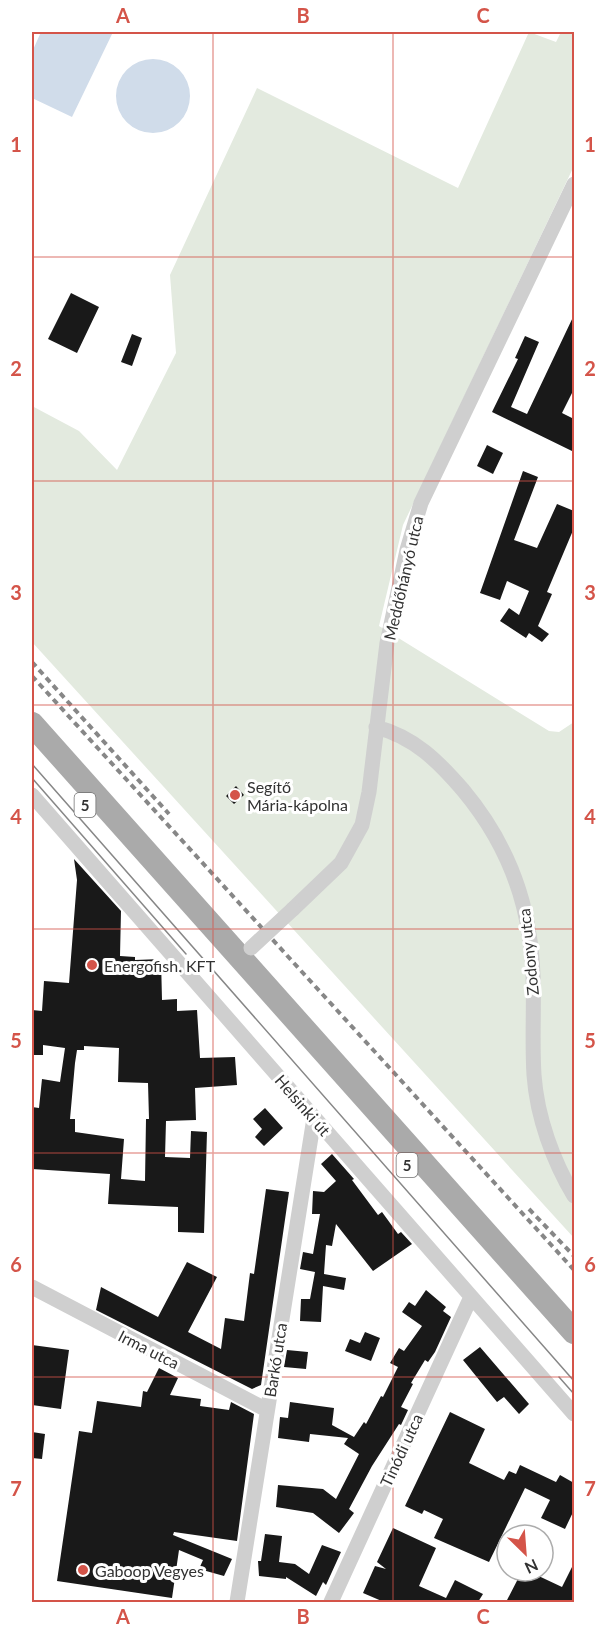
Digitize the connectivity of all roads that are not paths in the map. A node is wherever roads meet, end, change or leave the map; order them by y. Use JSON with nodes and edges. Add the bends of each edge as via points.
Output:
{"nodes":[{"id":1,"x":574,"y":184,"type":"edge"},
{"id":2,"x":32,"y":724,"type":"edge"},
{"id":3,"x":376,"y":727,"type":"junction"},
{"id":4,"x":32,"y":744,"type":"edge"},
{"id":5,"x":32,"y":795,"type":"edge"},
{"id":6,"x":238,"y":961,"type":"junction"},
{"id":7,"x":314,"y":1118,"type":"junction"},
{"id":8,"x":574,"y":1196,"type":"edge"},
{"id":9,"x":32,"y":1287,"type":"edge"},
{"id":10,"x":471,"y":1297,"type":"junction"},
{"id":11,"x":574,"y":1332,"type":"edge"},
{"id":12,"x":574,"y":1351,"type":"edge"},
{"id":13,"x":267,"y":1410,"type":"junction"},
{"id":14,"x":574,"y":1414,"type":"edge"},
{"id":15,"x":237,"y":1602,"type":"edge"},
{"id":16,"x":331,"y":1602,"type":"edge"}],
"edges":[{"from":1,"to":3,"type":"street","name":"Meddőhányó utca","via":[[421,503],[387,643]]},
{"from":2,"to":6,"type":"main road","number":"5"},
{"from":3,"to":6,"type":"street","name":"Meddőhányó utca","bridge":true,"via":[[369,792],[357,836],[341,862]]},
{"from":3,"to":8,"type":"street","name":"Zodony utca","via":[[410,740],[452,777],[493,832],[513,868],[530,934],[534,1078],[539,1107],[546,1135]]},
{"from":4,"to":6,"type":"main road","number":"5"},
{"from":5,"to":7,"type":"street","name":"Helsinki út"},
{"from":6,"to":11,"type":"main road","number":"5"},
{"from":6,"to":12,"type":"main road","number":"5"},
{"from":7,"to":10,"type":"street","name":"Helsinki út"},
{"from":7,"to":13,"type":"street","name":"Barkó utca"},
{"from":9,"to":13,"type":"street","name":"Irma utca"},
{"from":10,"to":14,"type":"street","name":"Helsinki út"},
{"from":10,"to":16,"type":"street","name":"Tinódi utca"},
{"from":13,"to":15,"type":"street","name":"Barkó utca"}]}
